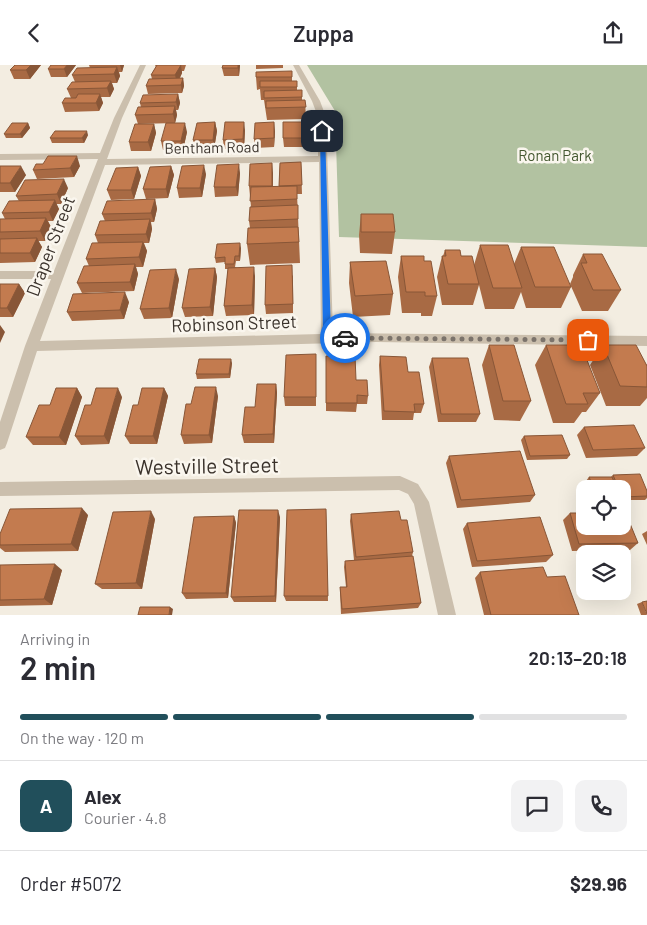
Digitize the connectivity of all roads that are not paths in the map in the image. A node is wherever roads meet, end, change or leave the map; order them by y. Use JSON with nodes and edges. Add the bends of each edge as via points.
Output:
{"nodes":[{"id":1,"x":142,"y":65,"type":"edge"},
{"id":2,"x":296,"y":65,"type":"edge"},
{"id":3,"x":0,"y":157,"type":"edge"},
{"id":4,"x":103,"y":159,"type":"junction"},
{"id":5,"x":323,"y":159,"type":"junction"},
{"id":6,"x":0,"y":275,"type":"edge"},
{"id":7,"x":58,"y":275,"type":"junction"},
{"id":8,"x":327,"y":338,"type":"junction"},
{"id":9,"x":647,"y":341,"type":"edge"},
{"id":10,"x":31,"y":346,"type":"junction"},
{"id":11,"x":0,"y":443,"type":"edge"},
{"id":12,"x":0,"y":489,"type":"edge"},
{"id":13,"x":448,"y":615,"type":"edge"}],
"edges":[{"from":1,"to":4,"type":"street","name":"Draper Street"},
{"from":2,"to":5,"type":"street","via":[[322,117]]},
{"from":3,"to":4,"type":"street","name":"Bentham Road"},
{"from":4,"to":5,"type":"street","name":"Bentham Road"},
{"from":4,"to":7,"type":"street","name":"Draper Street"},
{"from":5,"to":8,"type":"street"},
{"from":6,"to":7,"type":"street"},
{"from":7,"to":10,"type":"street","name":"Draper Street"},
{"from":8,"to":9,"type":"street","name":"Robinson Street"},
{"from":8,"to":10,"type":"street","name":"Robinson Street"},
{"from":10,"to":11,"type":"street","name":"Draper Street"},
{"from":12,"to":13,"type":"street","name":"Westville Street","via":[[400,483],[413,489],[421,502]]}]}
